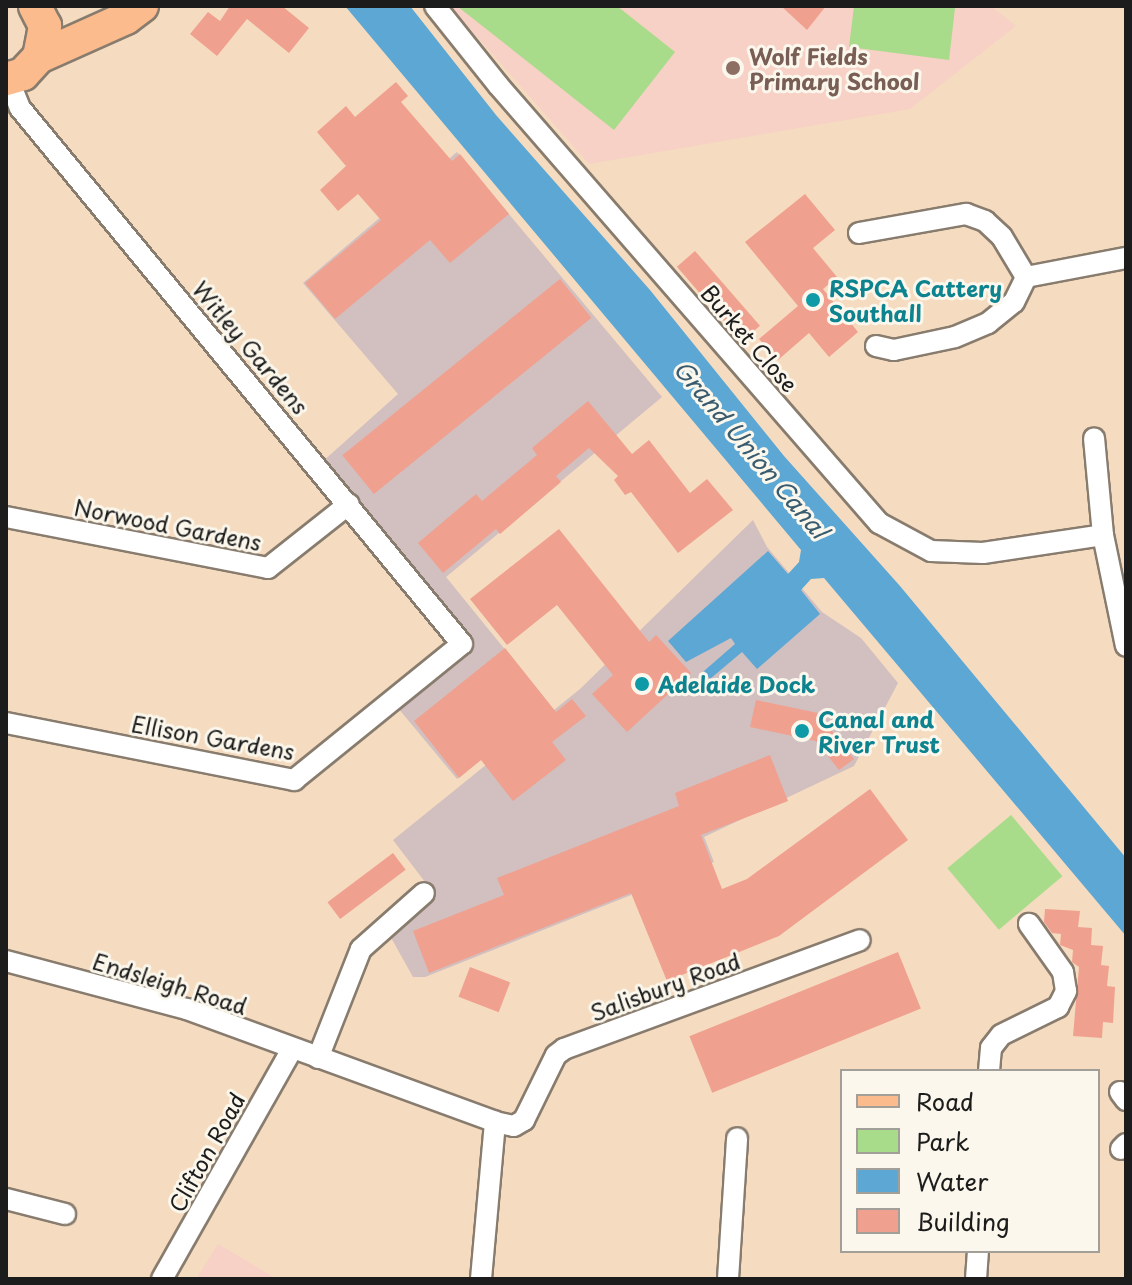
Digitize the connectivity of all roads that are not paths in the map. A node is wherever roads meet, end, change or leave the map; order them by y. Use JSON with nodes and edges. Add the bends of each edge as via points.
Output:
{"nodes":[{"id":1,"x":35,"y":6,"type":"edge"},
{"id":2,"x":142,"y":6,"type":"edge"},
{"id":3,"x":435,"y":6,"type":"edge"},
{"id":4,"x":39,"y":57,"type":"junction"},
{"id":5,"x":7,"y":79,"type":"edge"},
{"id":6,"x":859,"y":233,"type":"dead end"},
{"id":7,"x":1126,"y":258,"type":"edge"},
{"id":8,"x":1026,"y":277,"type":"junction"},
{"id":9,"x":876,"y":346,"type":"dead end"},
{"id":10,"x":1094,"y":438,"type":"dead end"},
{"id":11,"x":349,"y":504,"type":"junction"},
{"id":12,"x":6,"y":517,"type":"edge"},
{"id":13,"x":1103,"y":535,"type":"junction"},
{"id":14,"x":462,"y":644,"type":"joint"},
{"id":15,"x":1126,"y":646,"type":"edge"},
{"id":16,"x":6,"y":723,"type":"edge"},
{"id":17,"x":424,"y":893,"type":"dead end"},
{"id":18,"x":1029,"y":924,"type":"dead end"},
{"id":19,"x":860,"y":940,"type":"dead end"},
{"id":20,"x":6,"y":961,"type":"edge"},
{"id":21,"x":292,"y":1049,"type":"junction"},
{"id":22,"x":318,"y":1058,"type":"junction"},
{"id":23,"x":989,"y":1069,"type":"edge"},
{"id":24,"x":524,"y":1120,"type":"joint"},
{"id":25,"x":495,"y":1122,"type":"junction"},
{"id":26,"x":737,"y":1138,"type":"dead end"},
{"id":27,"x":6,"y":1199,"type":"edge"},
{"id":28,"x":65,"y":1214,"type":"dead end"},
{"id":29,"x":978,"y":1253,"type":"edge"},
{"id":30,"x":162,"y":1279,"type":"edge"},
{"id":31,"x":481,"y":1279,"type":"edge"},
{"id":32,"x":728,"y":1279,"type":"edge"},
{"id":33,"x":976,"y":1279,"type":"edge"}],
"edges":[{"from":1,"to":4,"type":"main road","via":[[45,26]]},
{"from":2,"to":4,"type":"main road"},
{"from":3,"to":13,"type":"street","name":"Burket Close","via":[[879,523],[931,551],[983,553]]},
{"from":4,"to":5,"type":"main road","via":[[30,69]]},
{"from":5,"to":11,"type":"street","name":"Witley Gardens","via":[[20,108]]},
{"from":6,"to":8,"type":"street","via":[[966,214],[985,221],[1002,237]]},
{"from":7,"to":8,"type":"street"},
{"from":8,"to":9,"type":"street","via":[[1014,302],[988,323],[923,347]]},
{"from":10,"to":13,"type":"street"},
{"from":11,"to":12,"type":"street","name":"Norwood Gardens","via":[[268,568]]},
{"from":11,"to":14,"type":"street","name":"Witley Gardens"},
{"from":13,"to":15,"type":"street"},
{"from":14,"to":16,"type":"street","name":"Ellison Gardens","via":[[294,780]]},
{"from":17,"to":22,"type":"street","via":[[361,949]]},
{"from":18,"to":23,"type":"street","via":[[1063,972],[1066,991],[1058,1007],[1001,1035],[991,1048]]},
{"from":19,"to":24,"type":"street","name":"Salisbury Road","via":[[564,1049],[556,1055]]},
{"from":20,"to":21,"type":"street","name":"Endsleigh Road","via":[[187,1009]]},
{"from":21,"to":22,"type":"street","name":"Endsleigh Road"},
{"from":21,"to":30,"type":"street","name":"Clifton Road"},
{"from":22,"to":25,"type":"street","name":"Endsleigh Road"},
{"from":24,"to":25,"type":"street","name":"Endsleigh Road","via":[[514,1126]]},
{"from":25,"to":31,"type":"street"},
{"from":26,"to":32,"type":"street"},
{"from":27,"to":28,"type":"street"},
{"from":29,"to":33,"type":"street"}]}
